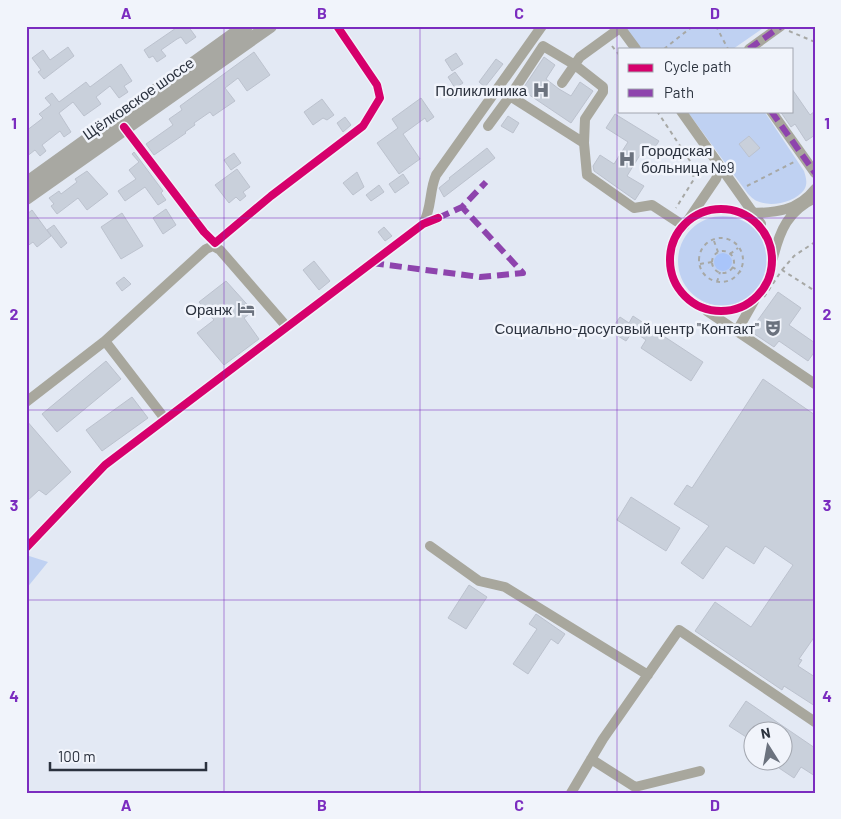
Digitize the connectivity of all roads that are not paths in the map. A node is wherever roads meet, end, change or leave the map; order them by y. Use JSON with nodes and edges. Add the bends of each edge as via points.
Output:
{"nodes":[{"id":1,"x":246,"y":26,"type":"edge"},
{"id":2,"x":270,"y":26,"type":"edge"},
{"id":3,"x":337,"y":26,"type":"edge"},
{"id":4,"x":542,"y":26,"type":"edge"},
{"id":5,"x":620,"y":27,"type":"edge"},
{"id":6,"x":780,"y":27,"type":"edge"},
{"id":7,"x":635,"y":48,"type":"edge"},
{"id":8,"x":750,"y":48,"type":"edge"},
{"id":9,"x":575,"y":65,"type":"junction"},
{"id":10,"x":562,"y":83,"type":"dead end"},
{"id":11,"x":510,"y":96,"type":"junction"},
{"id":12,"x":682,"y":112,"type":"edge"},
{"id":13,"x":772,"y":112,"type":"edge"},
{"id":14,"x":488,"y":126,"type":"dead end"},
{"id":15,"x":124,"y":127,"type":"junction"},
{"id":16,"x":584,"y":143,"type":"junction"},
{"id":17,"x":718,"y":164,"type":"junction"},
{"id":18,"x":815,"y":172,"type":"edge"},
{"id":19,"x":26,"y":184,"type":"edge"},
{"id":20,"x":815,"y":188,"type":"edge"},
{"id":21,"x":26,"y":198,"type":"edge"},
{"id":22,"x":815,"y":198,"type":"edge"},
{"id":23,"x":740,"y":213,"type":"junction"},
{"id":24,"x":754,"y":213,"type":"junction"},
{"id":25,"x":438,"y":218,"type":"dead end"},
{"id":26,"x":423,"y":224,"type":"junction"},
{"id":27,"x":684,"y":226,"type":"junction"},
{"id":28,"x":767,"y":239,"type":"junction"},
{"id":29,"x":772,"y":266,"type":"junction"},
{"id":30,"x":758,"y":300,"type":"junction"},
{"id":31,"x":697,"y":305,"type":"junction"},
{"id":32,"x":287,"y":327,"type":"junction"},
{"id":33,"x":737,"y":331,"type":"junction"},
{"id":34,"x":105,"y":341,"type":"junction"},
{"id":35,"x":815,"y":384,"type":"edge"},
{"id":36,"x":26,"y":402,"type":"edge"},
{"id":37,"x":165,"y":419,"type":"junction"},
{"id":38,"x":28,"y":541,"type":"edge"},
{"id":39,"x":430,"y":546,"type":"dead end"},
{"id":40,"x":648,"y":675,"type":"junction"},
{"id":41,"x":815,"y":722,"type":"edge"},
{"id":42,"x":592,"y":759,"type":"junction"},
{"id":43,"x":700,"y":771,"type":"dead end"},
{"id":44,"x":571,"y":793,"type":"edge"}],
"edges":[{"from":1,"to":19,"type":"main road","name":"Щёлковское шоссе"},
{"from":2,"to":15,"type":"main road","name":"Щёлковское шоссе"},
{"from":3,"to":15,"type":"street","via":[[377,85],[380,98],[363,126],[215,242]]},
{"from":4,"to":26,"type":"street","via":[[436,175],[430,193],[430,210]]},
{"from":5,"to":7,"type":"street"},
{"from":5,"to":9,"type":"street","via":[[580,57]]},
{"from":6,"to":8,"type":"street"},
{"from":9,"to":10,"type":"street"},
{"from":9,"to":11,"type":"street","via":[[544,46]]},
{"from":9,"to":16,"type":"street","via":[[601,83],[603,88],[585,119]]},
{"from":11,"to":14,"type":"street"},
{"from":11,"to":16,"type":"street"},
{"from":12,"to":17,"type":"street"},
{"from":13,"to":18,"type":"street"},
{"from":15,"to":21,"type":"main road","name":"Щёлковское шоссе"},
{"from":16,"to":27,"type":"street","via":[[587,175],[634,208],[652,206]]},
{"from":17,"to":24,"type":"street"},
{"from":17,"to":27,"type":"street","via":[[716,179]]},
{"from":20,"to":24,"type":"street","via":[[786,211]]},
{"from":22,"to":29,"type":"street","via":[[789,215],[783,225]]},
{"from":23,"to":24,"type":"street"},
{"from":23,"to":27,"type":"street","via":[[712,211]]},
{"from":23,"to":28,"type":"street","via":[[756,224]]},
{"from":24,"to":28,"type":"street"},
{"from":25,"to":26,"type":"street"},
{"from":26,"to":32,"type":"street"},
{"from":27,"to":31,"type":"street","via":[[672,250],[672,271],[681,291]]},
{"from":28,"to":29,"type":"street"},
{"from":29,"to":30,"type":"street"},
{"from":30,"to":31,"type":"street","via":[[733,310],[711,310]]},
{"from":30,"to":33,"type":"street"},
{"from":31,"to":33,"type":"street"},
{"from":32,"to":34,"type":"street","via":[[215,246],[206,249]]},
{"from":32,"to":37,"type":"street"},
{"from":33,"to":35,"type":"street"},
{"from":34,"to":36,"type":"street"},
{"from":34,"to":37,"type":"street"},
{"from":37,"to":38,"type":"street","via":[[105,465]]},
{"from":39,"to":40,"type":"street","via":[[479,581],[505,587]]},
{"from":40,"to":41,"type":"street","via":[[679,630]]},
{"from":40,"to":42,"type":"street"},
{"from":42,"to":43,"type":"street","via":[[635,787]]},
{"from":42,"to":44,"type":"street"}]}
